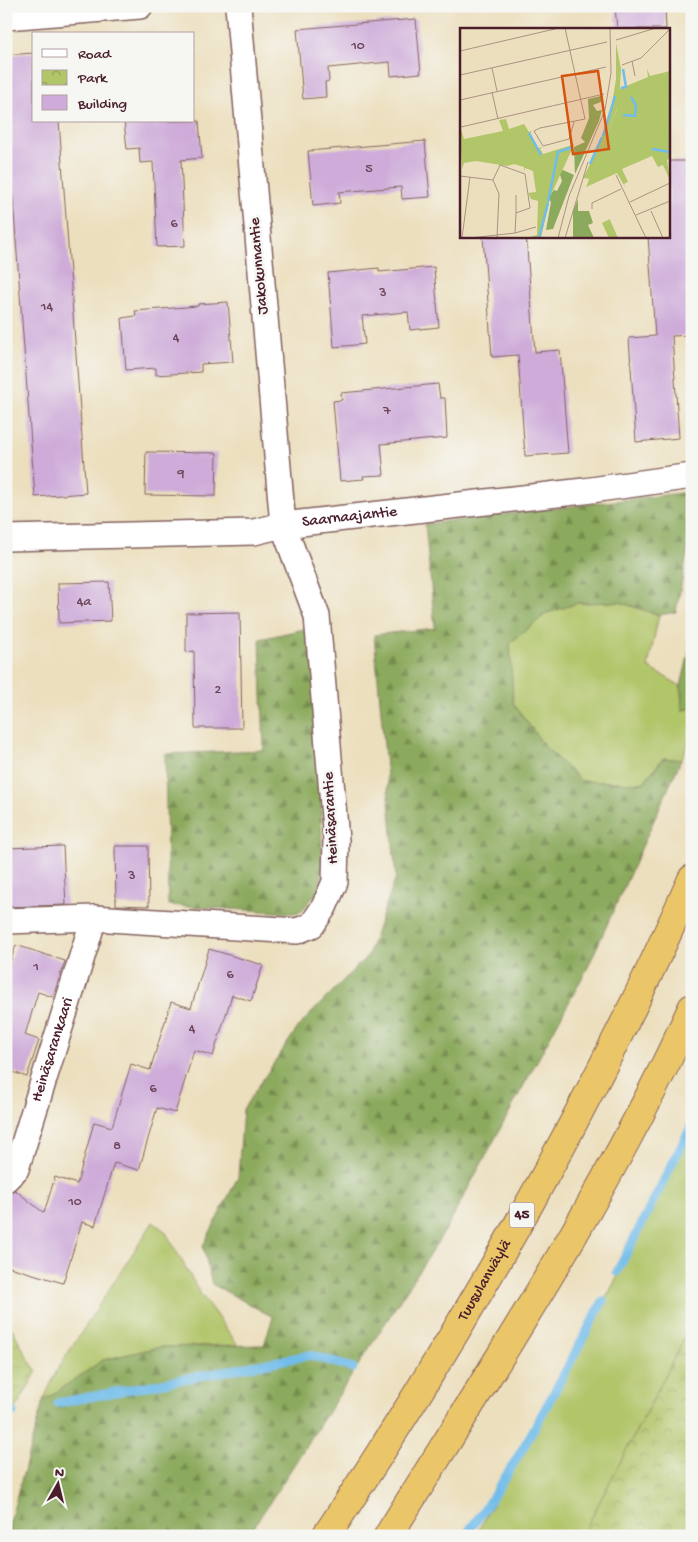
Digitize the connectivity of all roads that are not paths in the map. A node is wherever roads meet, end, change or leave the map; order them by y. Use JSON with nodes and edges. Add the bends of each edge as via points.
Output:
{"nodes":[{"id":1,"x":140,"y":6,"type":"edge"},
{"id":2,"x":238,"y":6,"type":"edge"},
{"id":3,"x":6,"y":17,"type":"edge"},
{"id":4,"x":692,"y":476,"type":"edge"},
{"id":5,"x":283,"y":525,"type":"junction"},
{"id":6,"x":6,"y":538,"type":"edge"},
{"id":7,"x":692,"y":879,"type":"edge"},
{"id":8,"x":94,"y":918,"type":"junction"},
{"id":9,"x":6,"y":921,"type":"edge"},
{"id":10,"x":692,"y":1008,"type":"edge"},
{"id":11,"x":6,"y":1179,"type":"edge"},
{"id":12,"x":326,"y":1536,"type":"edge"},
{"id":13,"x":388,"y":1536,"type":"edge"}],
"edges":[{"from":1,"to":3,"type":"street"},
{"from":2,"to":5,"type":"street","name":"Jakokunnantie"},
{"from":4,"to":5,"type":"street","name":"Saarnaajantie"},
{"from":5,"to":6,"type":"street","name":"Saarnaajantie","via":[[254,532]]},
{"from":5,"to":8,"type":"street","name":"Heinäsarantie","via":[[317,616],[336,840],[335,882],[324,907],[312,925],[297,931]]},
{"from":7,"to":12,"type":"highway","name":"Tuusulanväylä","number":"45","via":[[617,1037],[498,1259],[418,1394]]},
{"from":8,"to":9,"type":"street","name":"Heinäsarantie"},
{"from":8,"to":11,"type":"street","name":"Heinäsarankaari","via":[[16,1169]]},
{"from":10,"to":13,"type":"highway","via":[[668,1061],[546,1281]]}]}
